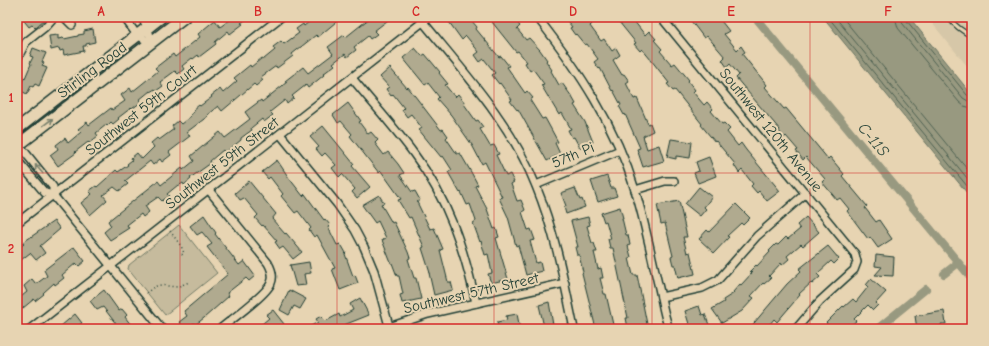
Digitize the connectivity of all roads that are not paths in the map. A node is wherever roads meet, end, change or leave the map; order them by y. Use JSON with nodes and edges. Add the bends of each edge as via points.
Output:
{"nodes":[{"id":1,"x":54,"y":17,"type":"edge"},
{"id":2,"x":64,"y":17,"type":"edge"},
{"id":3,"x":124,"y":17,"type":"edge"},
{"id":4,"x":141,"y":17,"type":"edge"},
{"id":5,"x":161,"y":17,"type":"edge"},
{"id":6,"x":184,"y":17,"type":"edge"},
{"id":7,"x":281,"y":17,"type":"edge"},
{"id":8,"x":538,"y":17,"type":"edge"},
{"id":9,"x":661,"y":17,"type":"edge"},
{"id":10,"x":948,"y":17,"type":"edge"},
{"id":11,"x":424,"y":19,"type":"edge"},
{"id":12,"x":72,"y":25,"type":"dead end"},
{"id":13,"x":148,"y":27,"type":"junction"},
{"id":14,"x":971,"y":34,"type":"edge"},
{"id":15,"x":137,"y":35,"type":"junction"},
{"id":16,"x":151,"y":43,"type":"junction"},
{"id":17,"x":17,"y":59,"type":"edge"},
{"id":18,"x":352,"y":78,"type":"junction"},
{"id":19,"x":17,"y":129,"type":"edge"},
{"id":20,"x":280,"y":134,"type":"junction"},
{"id":21,"x":17,"y":146,"type":"edge"},
{"id":22,"x":17,"y":150,"type":"edge"},
{"id":23,"x":620,"y":150,"type":"junction"},
{"id":24,"x":17,"y":160,"type":"edge"},
{"id":25,"x":674,"y":181,"type":"dead end"},
{"id":26,"x":536,"y":185,"type":"junction"},
{"id":27,"x":208,"y":189,"type":"junction"},
{"id":28,"x":635,"y":190,"type":"junction"},
{"id":29,"x":806,"y":193,"type":"junction"},
{"id":30,"x":53,"y":194,"type":"junction"},
{"id":31,"x":17,"y":223,"type":"edge"},
{"id":32,"x":110,"y":266,"type":"junction"},
{"id":33,"x":565,"y":283,"type":"junction"},
{"id":34,"x":661,"y":297,"type":"junction"},
{"id":35,"x":476,"y":303,"type":"junction"},
{"id":36,"x":36,"y":328,"type":"edge"},
{"id":37,"x":386,"y":328,"type":"edge"},
{"id":38,"x":162,"y":329,"type":"edge"},
{"id":39,"x":220,"y":329,"type":"edge"},
{"id":40,"x":574,"y":329,"type":"edge"},
{"id":41,"x":669,"y":329,"type":"edge"},
{"id":42,"x":796,"y":329,"type":"edge"}],
"edges":[{"from":1,"to":17,"type":"street","via":[[26,42]]},
{"from":2,"to":12,"type":"street"},
{"from":3,"to":15,"type":"street"},
{"from":4,"to":13,"type":"street"},
{"from":5,"to":13,"type":"main road","name":"Stirling Road"},
{"from":6,"to":16,"type":"main road","name":"Stirling Road"},
{"from":7,"to":30,"type":"street","name":"Southwest 59th Court"},
{"from":8,"to":23,"type":"street","via":[[579,72]]},
{"from":9,"to":29,"type":"street","name":"Southwest 120th Avenue"},
{"from":10,"to":14,"type":"lane","via":[[956,27]]},
{"from":11,"to":18,"type":"street","name":"Southwest 59th Street"},
{"from":11,"to":26,"type":"street","via":[[509,133]]},
{"from":13,"to":15,"type":"main road","name":"Stirling Road"},
{"from":13,"to":16,"type":"street"},
{"from":15,"to":16,"type":"street"},
{"from":15,"to":19,"type":"main road","name":"Stirling Road"},
{"from":21,"to":16,"type":"main road","name":"Stirling Road","one_way":true},
{"from":18,"to":20,"type":"street","name":"Southwest 59th Street"},
{"from":18,"to":35,"type":"street","via":[[414,154],[439,195],[459,240]]},
{"from":20,"to":27,"type":"street","name":"Southwest 59th Street"},
{"from":20,"to":37,"type":"street","via":[[355,230],[374,271]]},
{"from":30,"to":22,"type":"street","one_way":true,"via":[[53,186],[24,151]]},
{"from":23,"to":26,"type":"street","name":"57th Pi"},
{"from":23,"to":28,"type":"street"},
{"from":24,"to":30,"type":"street","via":[[45,193]]},
{"from":25,"to":28,"type":"street","via":[[665,181]]},
{"from":26,"to":33,"type":"street","via":[[550,223]]},
{"from":27,"to":32,"type":"street","name":"Southwest 59th Street"},
{"from":27,"to":39,"type":"street","via":[[273,271],[268,289]]},
{"from":28,"to":34,"type":"street"},
{"from":29,"to":34,"type":"street","via":[[757,236],[713,284]]},
{"from":29,"to":42,"type":"street","name":"Southwest 120th Avenue","via":[[853,250],[857,262],[851,274],[820,301]]},
{"from":30,"to":31,"type":"street","name":"Southwest 59th Court"},
{"from":30,"to":32,"type":"street"},
{"from":32,"to":36,"type":"street","name":"Southwest 59th Street"},
{"from":32,"to":38,"type":"street"},
{"from":33,"to":35,"type":"street","name":"Southwest 57th Street"},
{"from":33,"to":40,"type":"street"},
{"from":34,"to":41,"type":"street"},
{"from":35,"to":37,"type":"street","name":"Southwest 57th Street","via":[[428,314]]}]}
